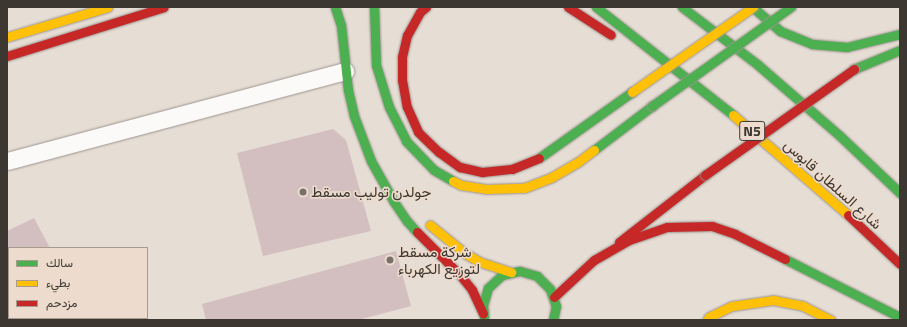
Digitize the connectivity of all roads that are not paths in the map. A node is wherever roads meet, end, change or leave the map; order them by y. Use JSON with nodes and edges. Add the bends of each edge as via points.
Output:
{"nodes":[{"id":1,"x":108,"y":7,"type":"edge"},
{"id":2,"x":164,"y":7,"type":"edge"},
{"id":3,"x":334,"y":7,"type":"edge"},
{"id":4,"x":374,"y":7,"type":"edge"},
{"id":5,"x":426,"y":7,"type":"edge"},
{"id":6,"x":568,"y":7,"type":"edge"},
{"id":7,"x":596,"y":7,"type":"edge"},
{"id":8,"x":682,"y":7,"type":"edge"},
{"id":9,"x":746,"y":7,"type":"edge"},
{"id":10,"x":752,"y":7,"type":"edge"},
{"id":11,"x":791,"y":7,"type":"edge"},
{"id":12,"x":739,"y":16,"type":"junction"},
{"id":13,"x":900,"y":34,"type":"edge"},
{"id":14,"x":7,"y":37,"type":"edge"},
{"id":15,"x":619,"y":40,"type":"dead end"},
{"id":16,"x":900,"y":50,"type":"edge"},
{"id":17,"x":639,"y":53,"type":"dead end"},
{"id":18,"x":7,"y":56,"type":"edge"},
{"id":19,"x":345,"y":71,"type":"junction"},
{"id":20,"x":739,"y":120,"type":"junction"},
{"id":21,"x":7,"y":161,"type":"edge"},
{"id":22,"x":900,"y":193,"type":"edge"},
{"id":23,"x":424,"y":218,"type":"dead end"},
{"id":24,"x":611,"y":249,"type":"junction"},
{"id":25,"x":900,"y":264,"type":"edge"},
{"id":26,"x":511,"y":272,"type":"junction"},
{"id":27,"x":555,"y":302,"type":"junction"},
{"id":28,"x":565,"y":316,"type":"dead end"},
{"id":29,"x":484,"y":317,"type":"edge"},
{"id":30,"x":900,"y":317,"type":"edge"},
{"id":31,"x":695,"y":319,"type":"dead end"},
{"id":32,"x":708,"y":319,"type":"edge"},
{"id":33,"x":553,"y":320,"type":"edge"},
{"id":34,"x":831,"y":320,"type":"edge"}],
"edges":[{"from":1,"to":14,"type":"main road"},
{"from":2,"to":18,"type":"main road"},
{"from":3,"to":19,"type":"main road","via":[[341,25]]},
{"from":4,"to":11,"type":"main road","bridge":true,"via":[[376,65],[389,107],[406,141],[434,170],[461,185],[486,189],[524,188],[552,177],[578,162]]},
{"from":5,"to":12,"type":"main road","bridge":true,"via":[[420,12],[407,35],[402,57],[402,80],[407,107],[418,132],[439,152],[460,167],[482,172],[512,169],[534,161]]},
{"from":6,"to":15,"type":"main road"},
{"from":7,"to":20,"type":"main road","name":"شارع السلطان قابوس","number":"N5"},
{"from":8,"to":22,"type":"main road","via":[[758,65],[840,136]]},
{"from":9,"to":12,"type":"main road","bridge":true},
{"from":10,"to":12,"type":"main road","bridge":true},
{"from":10,"to":13,"type":"main road","via":[[780,31],[812,44],[847,46]]},
{"from":16,"to":24,"type":"main road","bridge":true,"via":[[854,69],[705,175]]},
{"from":17,"to":20,"type":"main road"},
{"from":19,"to":21,"type":"street"},
{"from":19,"to":29,"type":"main road","via":[[354,116],[382,182],[407,221],[466,282]]},
{"from":20,"to":25,"type":"main road","name":"شارع السلطان قابوس","number":"N5"},
{"from":23,"to":26,"type":"main road","via":[[440,235],[466,254],[480,262]]},
{"from":24,"to":27,"type":"main road","via":[[578,273]]},
{"from":24,"to":30,"type":"main road","via":[[648,232],[667,227],[712,226],[735,234]]},
{"from":26,"to":27,"type":"main road","via":[[520,271],[537,276],[550,289]]},
{"from":26,"to":29,"type":"main road","via":[[502,275],[488,288],[483,305]]},
{"from":27,"to":28,"type":"main road"},
{"from":27,"to":33,"type":"main road"},
{"from":31,"to":32,"type":"main road"},
{"from":32,"to":34,"type":"main road","via":[[739,304],[773,300],[803,306]]}]}
